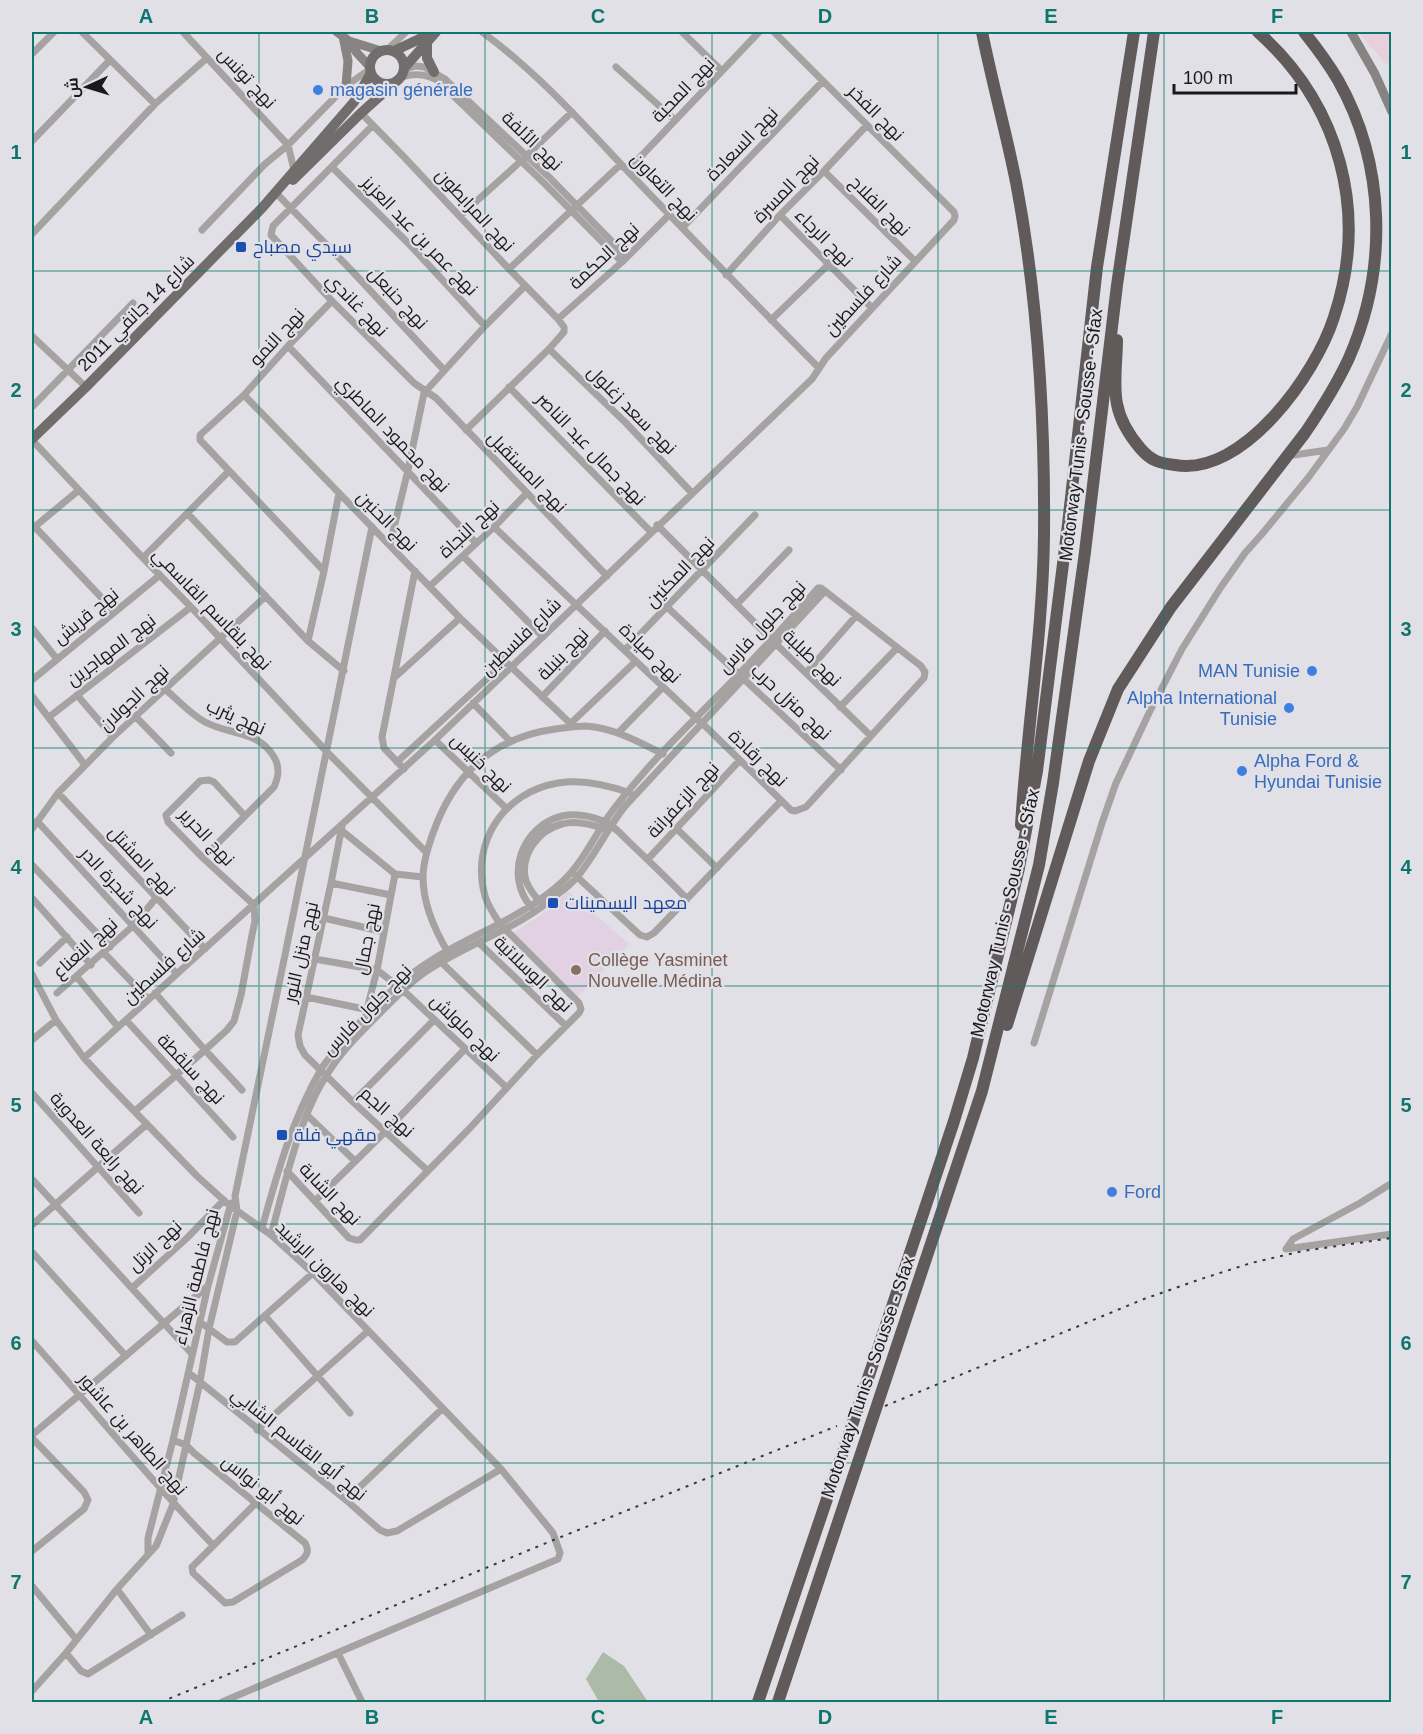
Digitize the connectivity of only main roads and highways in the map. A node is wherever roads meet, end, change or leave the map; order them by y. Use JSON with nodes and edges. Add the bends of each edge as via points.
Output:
{"nodes":[{"id":1,"x":436,"y":32,"type":"edge"},
{"id":2,"x":1134,"y":32,"type":"edge"},
{"id":3,"x":1154,"y":32,"type":"edge"},
{"id":4,"x":1258,"y":32,"type":"edge"},
{"id":5,"x":1304,"y":32,"type":"edge"},
{"id":6,"x":982,"y":34,"type":"edge"},
{"id":7,"x":427,"y":42,"type":"junction"},
{"id":8,"x":387,"y":50,"type":"junction"},
{"id":9,"x":371,"y":70,"type":"junction"},
{"id":10,"x":434,"y":72,"type":"road end"},
{"id":11,"x":403,"y":73,"type":"junction"},
{"id":12,"x":262,"y":208,"type":"junction"},
{"id":13,"x":1117,"y":285,"type":"junction"},
{"id":14,"x":32,"y":440,"type":"edge"},
{"id":15,"x":1019,"y":868,"type":"junction"},
{"id":16,"x":841,"y":1512,"type":"junction"},
{"id":17,"x":758,"y":1702,"type":"edge"},
{"id":18,"x":778,"y":1702,"type":"edge"}],
"edges":[{"from":1,"to":7,"type":"main road","name":"شارع 14 جانفي 2011"},
{"from":1,"to":8,"type":"main road"},
{"from":2,"to":15,"type":"highway","via":[[1097,267],[1038,760]]},
{"from":3,"to":13,"type":"highway","name":"Motorway Tunis - Sousse - Sfax"},
{"from":4,"to":13,"type":"highway","via":[[1300,79],[1316,104],[1335,144],[1345,187],[1349,234],[1345,273],[1334,319],[1314,363],[1280,409],[1230,454],[1200,466],[1157,462],[1132,439],[1117,404]]},
{"from":5,"to":16,"type":"highway","via":[[1339,81],[1358,124],[1372,176],[1377,230],[1373,277],[1359,333],[1321,410],[1171,607],[1118,690],[1089,761],[991,1077]]},
{"from":6,"to":15,"type":"highway","via":[[1016,181],[1035,312],[1041,413],[1041,608]]},
{"from":7,"to":10,"type":"main road","via":[[427,58]]},
{"from":7,"to":11,"type":"main road","name":"شارع 14 جانفي 2011"},
{"from":8,"to":9,"type":"main road","name":"شارع 14 جانفي 2011","via":[[373,57]]},
{"from":8,"to":11,"type":"main road","via":[[403,59]]},
{"from":9,"to":11,"type":"main road","via":[[374,78],[384,84],[395,83]]},
{"from":9,"to":12,"type":"main road","name":"شارع 14 جانفي 2011","via":[[354,102]]},
{"from":11,"to":12,"type":"main road","name":"شارع 14 جانفي 2011"},
{"from":12,"to":14,"type":"main road","name":"شارع 14 جانفي 2011"},
{"from":13,"to":16,"type":"highway","name":"Motorway Tunis - Sousse - Sfax","via":[[1082,575],[1038,864],[982,1091]]},
{"from":15,"to":17,"type":"highway","name":"Motorway Tunis - Sousse - Sfax","via":[[957,1111]]},
{"from":16,"to":18,"type":"highway","name":"Motorway Tunis - Sousse - Sfax"}]}
